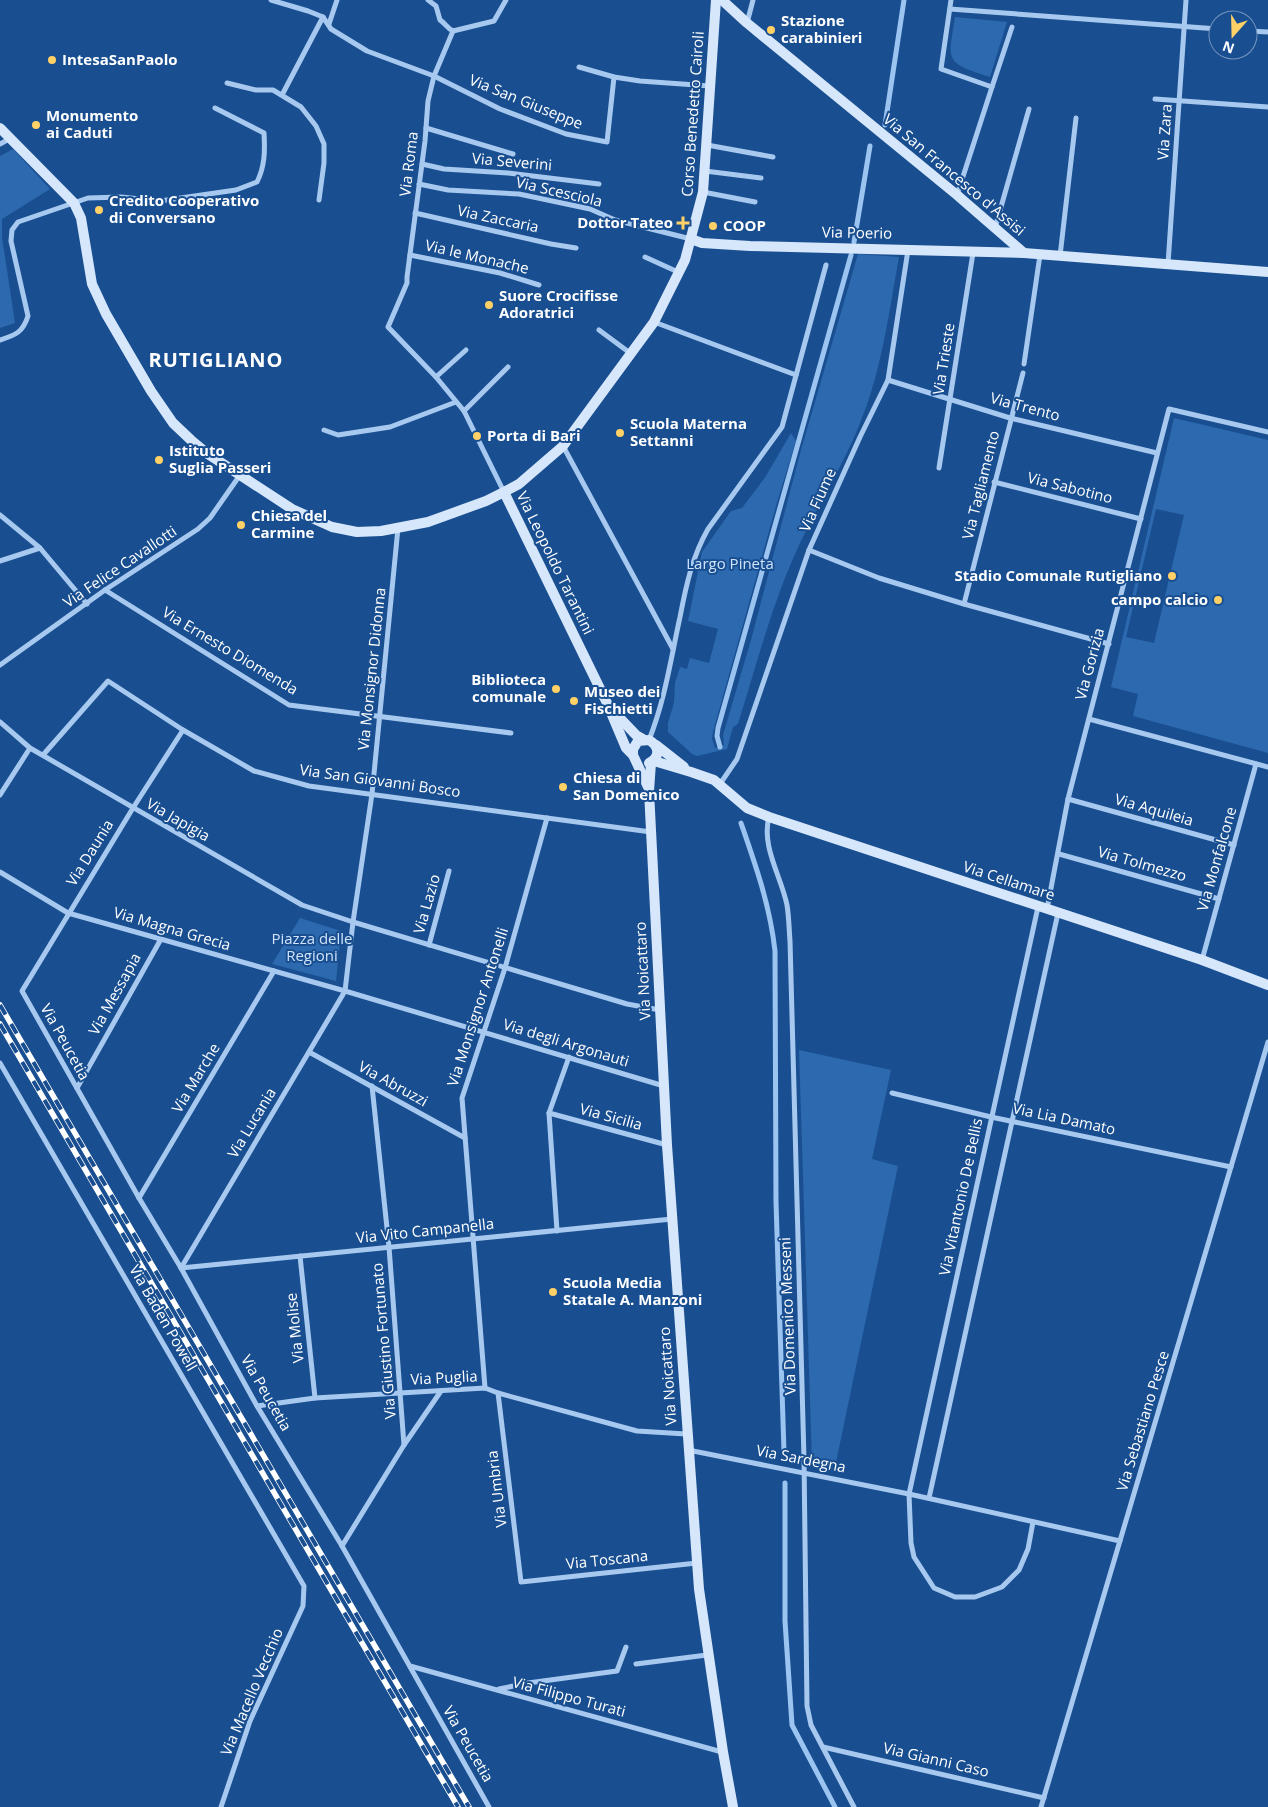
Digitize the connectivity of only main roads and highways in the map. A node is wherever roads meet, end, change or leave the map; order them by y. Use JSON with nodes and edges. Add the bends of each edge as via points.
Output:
{"nodes":[{"id":1,"x":716,"y":0,"type":"edge"},
{"id":2,"x":722,"y":0,"type":"edge"},
{"id":3,"x":0,"y":128,"type":"edge"},
{"id":4,"x":690,"y":239,"type":"junction"},
{"id":5,"x":1024,"y":253,"type":"junction"},
{"id":6,"x":1268,"y":272,"type":"edge"},
{"id":7,"x":504,"y":492,"type":"junction"},
{"id":8,"x":607,"y":702,"type":"junction"},
{"id":9,"x":649,"y":741,"type":"junction"},
{"id":10,"x":635,"y":758,"type":"junction"},
{"id":11,"x":652,"y":762,"type":"junction"},
{"id":12,"x":691,"y":772,"type":"junction"},
{"id":13,"x":649,"y":790,"type":"junction"},
{"id":14,"x":1268,"y":985,"type":"edge"},
{"id":15,"x":733,"y":1807,"type":"edge"}],
"edges":[{"from":1,"to":4,"type":"main road","name":"Corso Benedetto Cairoli","via":[[703,192]]},
{"from":2,"to":5,"type":"main road","name":"Via San Francesco d'Assisi"},
{"from":3,"to":7,"type":"main road","name":"Corso Benedetto Cairoli","via":[[74,203],[81,218],[92,284],[106,314],[173,423],[208,454],[292,509],[332,527],[357,532],[428,522]]},
{"from":4,"to":5,"type":"main road","name":"Via Poerio","via":[[702,243],[750,246]]},
{"from":4,"to":7,"type":"main road","name":"Corso Benedetto Cairoli","via":[[680,273],[654,322],[563,446],[519,484]]},
{"from":5,"to":6,"type":"main road","name":"Via San Francesco d'Assisi"},
{"from":7,"to":8,"type":"main road","name":"Via Leopoldo Tarantini"},
{"from":8,"to":9,"type":"main road","name":"Via Leopoldo Tarantini","via":[[627,727]]},
{"from":8,"to":10,"type":"main road","name":"Via Leopoldo Tarantini","via":[[626,748]]},
{"from":9,"to":10,"type":"main road","via":[[634,745]]},
{"from":9,"to":11,"type":"main road","via":[[657,754]]},
{"from":9,"to":12,"type":"main road","name":"Via Leopoldo Tarantini"},
{"from":10,"to":11,"type":"main road","via":[[642,764]]},
{"from":10,"to":13,"type":"main road","name":"Via Noicattaro"},
{"from":11,"to":12,"type":"main road"},
{"from":11,"to":13,"type":"main road","name":"Via Noicattaro"},
{"from":12,"to":14,"type":"main road","name":"Via Cellamare","via":[[720,784],[741,804],[769,817],[1202,960]]},
{"from":13,"to":15,"type":"main road","name":"Via Noicattaro","via":[[666,1145],[686,1434],[707,1656]]}]}
